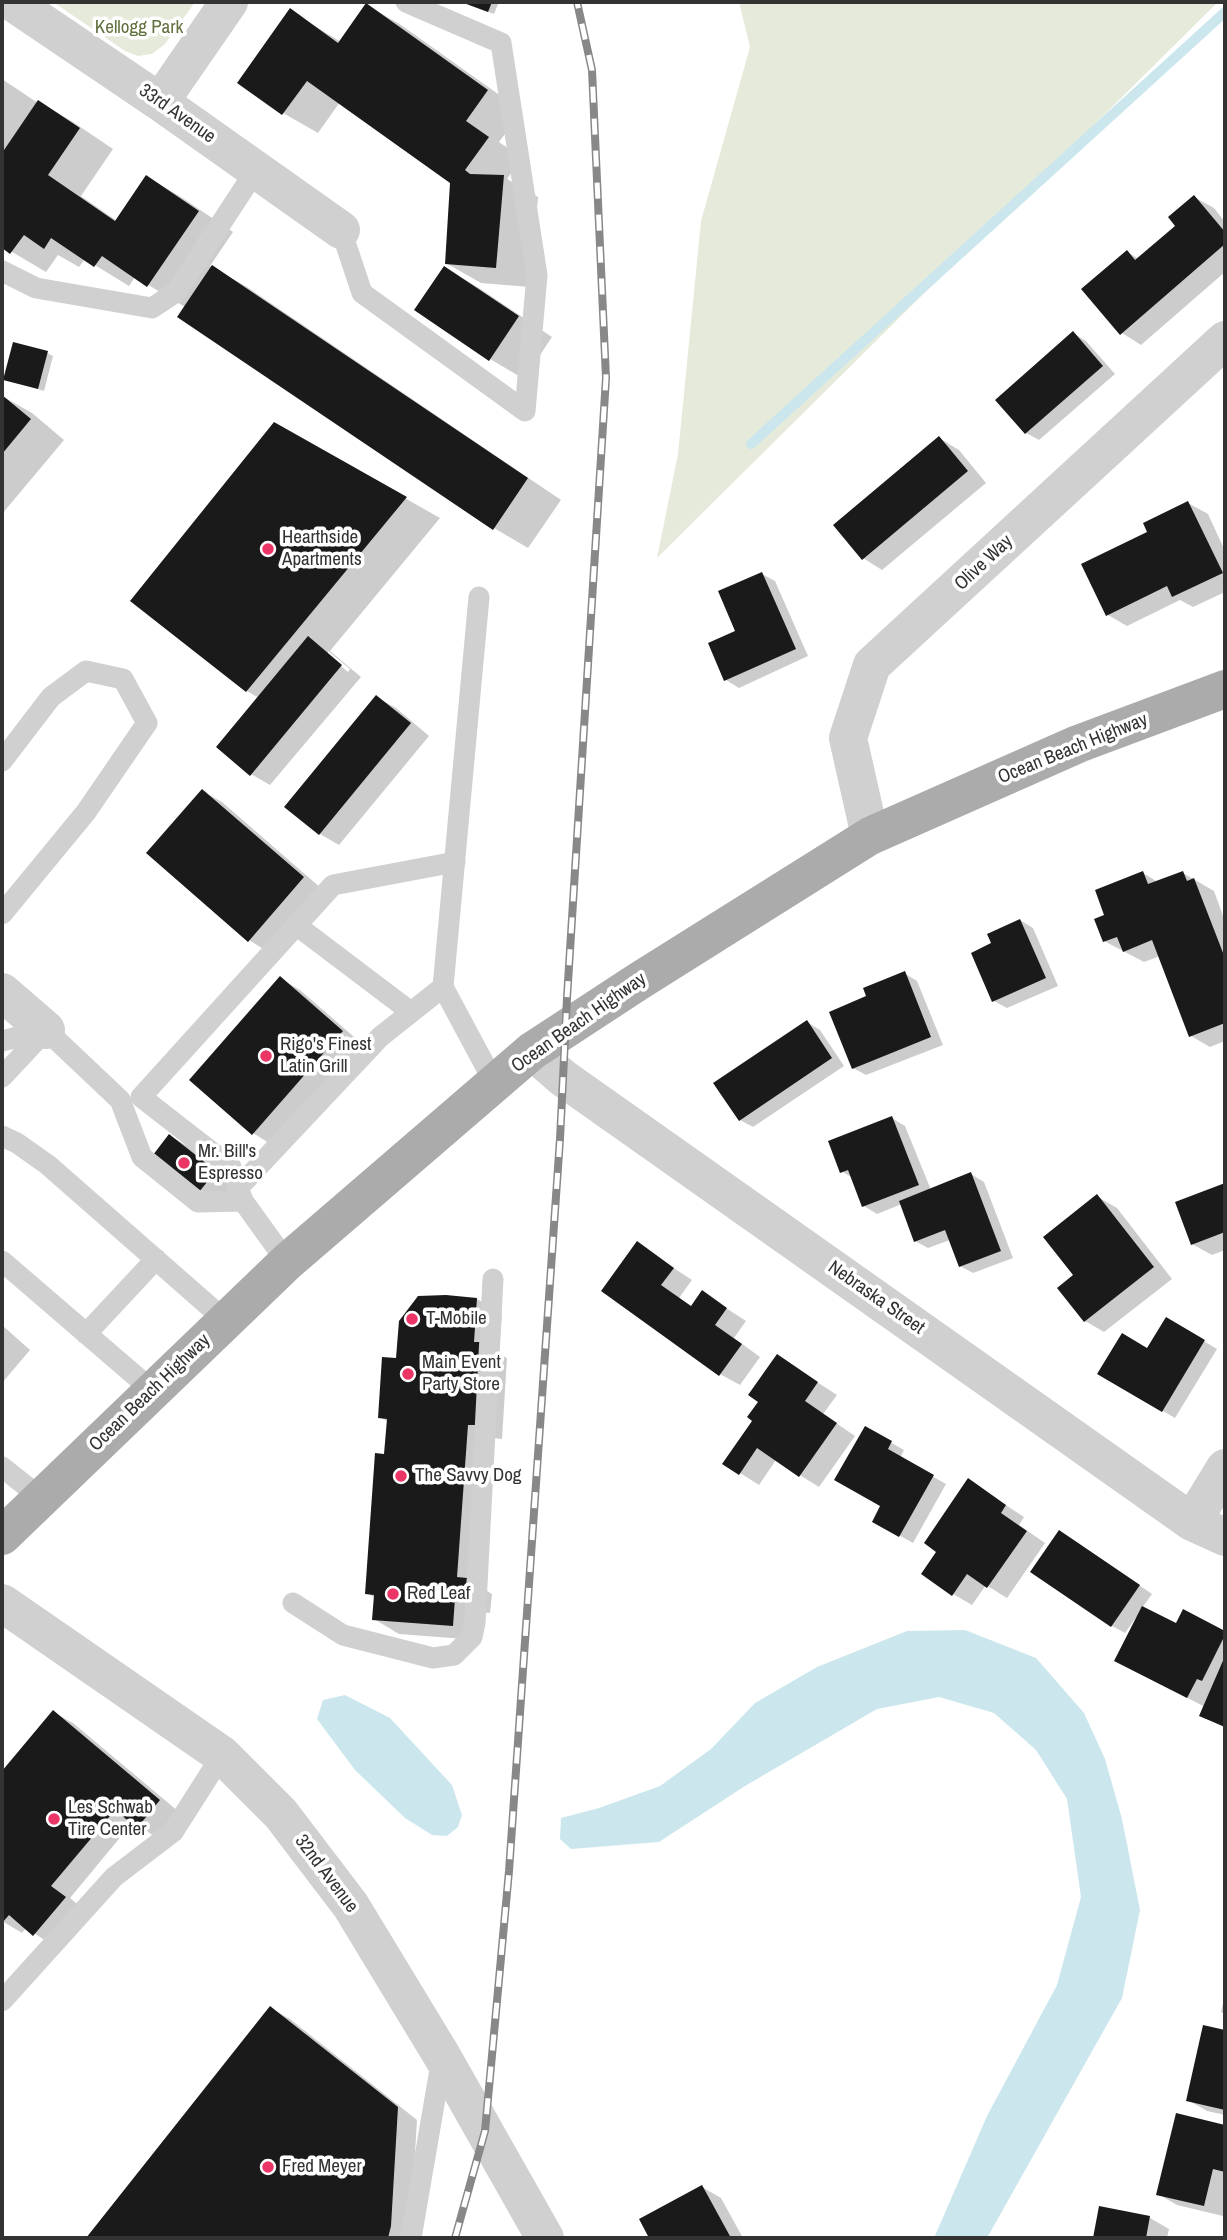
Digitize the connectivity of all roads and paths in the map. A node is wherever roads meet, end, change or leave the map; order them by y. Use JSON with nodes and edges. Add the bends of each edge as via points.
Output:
{"nodes":[{"id":1,"x":12,"y":2,"type":"edge"},
{"id":2,"x":229,"y":2,"type":"edge"},
{"id":3,"x":406,"y":2,"type":"edge"},
{"id":4,"x":160,"y":102,"type":"junction"},
{"id":5,"x":256,"y":170,"type":"junction"},
{"id":6,"x":341,"y":230,"type":"joint"},
{"id":7,"x":2,"y":271,"type":"edge"},
{"id":8,"x":1225,"y":340,"type":"edge"},
{"id":9,"x":479,"y":597,"type":"dead end"},
{"id":10,"x":1225,"y":689,"type":"edge"},
{"id":11,"x":2,"y":761,"type":"edge"},
{"id":12,"x":870,"y":836,"type":"junction"},
{"id":13,"x":455,"y":862,"type":"junction"},
{"id":14,"x":2,"y":914,"type":"edge"},
{"id":15,"x":296,"y":925,"type":"junction"},
{"id":16,"x":443,"y":987,"type":"junction"},
{"id":17,"x":2,"y":992,"type":"edge"},
{"id":18,"x":411,"y":1012,"type":"junction"},
{"id":19,"x":46,"y":1030,"type":"junction"},
{"id":20,"x":2,"y":1041,"type":"edge"},
{"id":21,"x":532,"y":1051,"type":"junction"},
{"id":22,"x":2,"y":1077,"type":"edge"},
{"id":23,"x":495,"y":1084,"type":"junction"},
{"id":24,"x":131,"y":1099,"type":"junction"},
{"id":25,"x":2,"y":1136,"type":"edge"},
{"id":26,"x":241,"y":1195,"type":"junction"},
{"id":27,"x":156,"y":1259,"type":"junction"},
{"id":28,"x":2,"y":1261,"type":"edge"},
{"id":29,"x":287,"y":1262,"type":"junction"},
{"id":30,"x":493,"y":1279,"type":"dead end"},
{"id":31,"x":226,"y":1321,"type":"junction"},
{"id":32,"x":86,"y":1334,"type":"junction"},
{"id":33,"x":153,"y":1391,"type":"junction"},
{"id":34,"x":2,"y":1467,"type":"edge"},
{"id":35,"x":1225,"y":1468,"type":"edge"},
{"id":36,"x":41,"y":1498,"type":"junction"},
{"id":37,"x":1208,"y":1530,"type":"edge"},
{"id":38,"x":2,"y":1536,"type":"edge"},
{"id":39,"x":2,"y":1603,"type":"edge"},
{"id":40,"x":293,"y":1603,"type":"dead end"},
{"id":41,"x":222,"y":1755,"type":"junction"},
{"id":42,"x":2,"y":2001,"type":"edge"},
{"id":43,"x":442,"y":2056,"type":"junction"},
{"id":44,"x":411,"y":2238,"type":"edge"},
{"id":45,"x":545,"y":2238,"type":"edge"}],
"edges":[{"from":1,"to":4,"type":"street","name":"33rd Avenue"},
{"from":2,"to":4,"type":"street"},
{"from":3,"to":6,"type":"lane","via":[[501,43],[537,275],[525,411],[362,293]]},
{"from":4,"to":5,"type":"street","name":"33rd Avenue"},
{"from":5,"to":6,"type":"street","name":"33rd Avenue"},
{"from":5,"to":7,"type":"lane","via":[[176,292],[152,309],[36,288]]},
{"from":8,"to":12,"type":"street","name":"Olive Way","via":[[872,665],[848,738]]},
{"from":9,"to":13,"type":"lane"},
{"from":10,"to":12,"type":"main road","name":"Ocean Beach Highway","via":[[1078,744]]},
{"from":11,"to":14,"type":"lane","via":[[51,697],[86,671],[123,679],[147,723],[86,811]]},
{"from":12,"to":21,"type":"main road","name":"Ocean Beach Highway"},
{"from":13,"to":15,"type":"lane","via":[[333,885]]},
{"from":13,"to":16,"type":"lane"},
{"from":15,"to":18,"type":"lane"},
{"from":15,"to":24,"type":"lane"},
{"from":16,"to":18,"type":"lane"},
{"from":16,"to":23,"type":"lane"},
{"from":17,"to":19,"type":"street"},
{"from":18,"to":26,"type":"lane","via":[[380,1037]]},
{"from":19,"to":20,"type":"lane"},
{"from":19,"to":22,"type":"lane"},
{"from":19,"to":24,"type":"lane"},
{"from":21,"to":23,"type":"main road","name":"Ocean Beach Highway"},
{"from":21,"to":37,"type":"street","name":"Nebraska Street"},
{"from":23,"to":29,"type":"main road","name":"Ocean Beach Highway"},
{"from":24,"to":26,"type":"lane","via":[[231,1167]]},
{"from":24,"to":26,"type":"lane","via":[[142,1157],[198,1202]]},
{"from":25,"to":27,"type":"lane","via":[[48,1165]]},
{"from":26,"to":29,"type":"lane"},
{"from":27,"to":31,"type":"lane"},
{"from":27,"to":32,"type":"lane"},
{"from":28,"to":32,"type":"lane"},
{"from":29,"to":31,"type":"main road","name":"Ocean Beach Highway"},
{"from":30,"to":40,"type":"lane","via":[[472,1637],[454,1655],[433,1658],[343,1635]]},
{"from":31,"to":33,"type":"main road","name":"Ocean Beach Highway"},
{"from":32,"to":33,"type":"lane"},
{"from":33,"to":36,"type":"main road","name":"Ocean Beach Highway"},
{"from":34,"to":36,"type":"lane"},
{"from":35,"to":37,"type":"street"},
{"from":36,"to":38,"type":"main road","name":"Ocean Beach Highway"},
{"from":39,"to":41,"type":"street","name":"32nd Avenue"},
{"from":41,"to":42,"type":"lane","via":[[173,1832],[114,1877]]},
{"from":41,"to":43,"type":"street","name":"32nd Avenue","via":[[281,1814],[351,1906]]},
{"from":43,"to":44,"type":"lane"},
{"from":43,"to":45,"type":"street","name":"32nd Avenue"}]}
